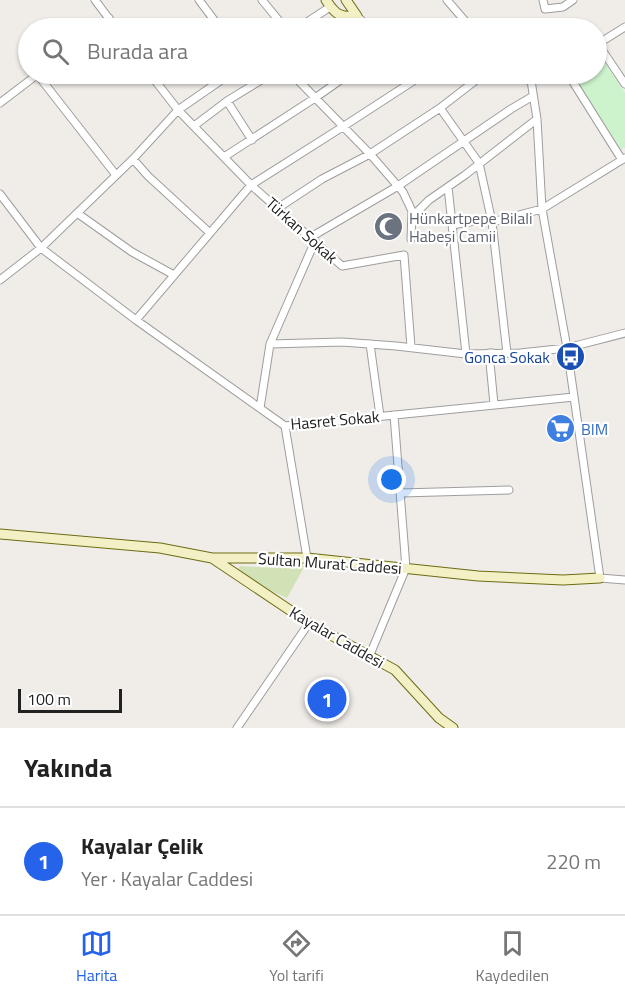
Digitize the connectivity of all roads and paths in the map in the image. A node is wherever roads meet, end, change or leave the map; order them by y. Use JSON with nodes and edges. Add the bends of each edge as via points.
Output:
{"nodes":[{"id":1,"x":95,"y":0,"type":"edge"},
{"id":2,"x":199,"y":0,"type":"edge"},
{"id":3,"x":262,"y":0,"type":"edge"},
{"id":4,"x":345,"y":0,"type":"edge"},
{"id":5,"x":543,"y":0,"type":"edge"},
{"id":6,"x":573,"y":0,"type":"edge"},
{"id":7,"x":449,"y":1,"type":"edge"},
{"id":8,"x":328,"y":2,"type":"edge"},
{"id":9,"x":357,"y":15,"type":"junction"},
{"id":10,"x":109,"y":18,"type":"edge"},
{"id":11,"x":212,"y":18,"type":"edge"},
{"id":12,"x":277,"y":18,"type":"edge"},
{"id":13,"x":310,"y":18,"type":"edge"},
{"id":14,"x":353,"y":18,"type":"edge"},
{"id":15,"x":360,"y":18,"type":"edge"},
{"id":16,"x":463,"y":18,"type":"edge"},
{"id":17,"x":625,"y":27,"type":"edge"},
{"id":18,"x":607,"y":39,"type":"edge"},
{"id":19,"x":607,"y":59,"type":"edge"},
{"id":20,"x":25,"y":84,"type":"edge"},
{"id":21,"x":46,"y":84,"type":"edge"},
{"id":22,"x":158,"y":84,"type":"edge"},
{"id":23,"x":216,"y":84,"type":"edge"},
{"id":24,"x":255,"y":84,"type":"edge"},
{"id":25,"x":302,"y":84,"type":"edge"},
{"id":26,"x":335,"y":84,"type":"edge"},
{"id":27,"x":409,"y":84,"type":"edge"},
{"id":28,"x":471,"y":84,"type":"edge"},
{"id":29,"x":531,"y":84,"type":"edge"},
{"id":30,"x":575,"y":84,"type":"edge"},
{"id":31,"x":625,"y":84,"type":"edge"},
{"id":32,"x":533,"y":96,"type":"junction"},
{"id":33,"x":315,"y":98,"type":"junction"},
{"id":34,"x":227,"y":102,"type":"junction"},
{"id":35,"x":0,"y":103,"type":"edge"},
{"id":36,"x":440,"y":108,"type":"junction"},
{"id":37,"x":178,"y":110,"type":"junction"},
{"id":38,"x":537,"y":119,"type":"junction"},
{"id":39,"x":195,"y":126,"type":"junction"},
{"id":40,"x":344,"y":126,"type":"junction"},
{"id":41,"x":252,"y":140,"type":"junction"},
{"id":42,"x":464,"y":142,"type":"junction"},
{"id":43,"x":370,"y":154,"type":"junction"},
{"id":44,"x":224,"y":157,"type":"junction"},
{"id":45,"x":133,"y":159,"type":"junction"},
{"id":46,"x":624,"y":159,"type":"edge"},
{"id":47,"x":479,"y":163,"type":"junction"},
{"id":48,"x":116,"y":176,"type":"junction"},
{"id":49,"x":252,"y":185,"type":"junction"},
{"id":50,"x":398,"y":186,"type":"junction"},
{"id":51,"x":448,"y":187,"type":"junction"},
{"id":52,"x":0,"y":194,"type":"edge"},
{"id":53,"x":278,"y":208,"type":"junction"},
{"id":54,"x":542,"y":209,"type":"junction"},
{"id":55,"x":77,"y":213,"type":"junction"},
{"id":56,"x":412,"y":217,"type":"junction"},
{"id":57,"x":491,"y":220,"type":"junction"},
{"id":58,"x":452,"y":225,"type":"junction"},
{"id":59,"x":210,"y":233,"type":"junction"},
{"id":60,"x":313,"y":239,"type":"junction"},
{"id":61,"x":411,"y":239,"type":"dead end"},
{"id":62,"x":41,"y":248,"type":"junction"},
{"id":63,"x":174,"y":275,"type":"junction"},
{"id":64,"x":0,"y":280,"type":"edge"},
{"id":65,"x":136,"y":320,"type":"junction"},
{"id":66,"x":625,"y":333,"type":"edge"},
{"id":67,"x":270,"y":344,"type":"junction"},
{"id":68,"x":370,"y":344,"type":"junction"},
{"id":69,"x":411,"y":347,"type":"junction"},
{"id":70,"x":567,"y":348,"type":"junction"},
{"id":71,"x":507,"y":353,"type":"junction"},
{"id":72,"x":466,"y":354,"type":"junction"},
{"id":73,"x":574,"y":397,"type":"junction"},
{"id":74,"x":494,"y":404,"type":"junction"},
{"id":75,"x":261,"y":408,"type":"junction"},
{"id":76,"x":394,"y":415,"type":"junction"},
{"id":77,"x":380,"y":416,"type":"junction"},
{"id":78,"x":285,"y":426,"type":"junction"},
{"id":79,"x":508,"y":490,"type":"dead end"},
{"id":80,"x":401,"y":493,"type":"junction"},
{"id":81,"x":0,"y":534,"type":"edge"},
{"id":82,"x":212,"y":558,"type":"junction"},
{"id":83,"x":307,"y":558,"type":"junction"},
{"id":84,"x":406,"y":567,"type":"junction"},
{"id":85,"x":600,"y":578,"type":"junction"},
{"id":86,"x":625,"y":580,"type":"edge"},
{"id":87,"x":309,"y":622,"type":"junction"},
{"id":88,"x":369,"y":657,"type":"junction"},
{"id":89,"x":237,"y":728,"type":"edge"},
{"id":90,"x":453,"y":728,"type":"edge"}],
"edges":[{"from":1,"to":10,"type":"street"},
{"from":2,"to":11,"type":"street"},
{"from":3,"to":12,"type":"street"},
{"from":4,"to":8,"type":"street","via":[[339,9]]},
{"from":4,"to":9,"type":"street"},
{"from":5,"to":6,"type":"street","via":[[545,9],[563,7]]},
{"from":7,"to":16,"type":"street"},
{"from":8,"to":9,"type":"street","via":[[340,15]]},
{"from":8,"to":13,"type":"street"},
{"from":9,"to":14,"type":"street"},
{"from":9,"to":15,"type":"street"},
{"from":17,"to":18,"type":"street"},
{"from":19,"to":31,"type":"street"},
{"from":20,"to":35,"type":"street"},
{"from":21,"to":48,"type":"street"},
{"from":22,"to":37,"type":"street","name":"Türkan Sokak"},
{"from":23,"to":37,"type":"street"},
{"from":24,"to":34,"type":"street"},
{"from":25,"to":33,"type":"street"},
{"from":26,"to":33,"type":"street"},
{"from":27,"to":40,"type":"street"},
{"from":28,"to":36,"type":"street"},
{"from":29,"to":32,"type":"street"},
{"from":30,"to":46,"type":"street"},
{"from":32,"to":38,"type":"street"},
{"from":32,"to":42,"type":"street"},
{"from":33,"to":40,"type":"street"},
{"from":33,"to":41,"type":"street"},
{"from":34,"to":39,"type":"street"},
{"from":34,"to":41,"type":"street"},
{"from":36,"to":42,"type":"street"},
{"from":36,"to":43,"type":"street"},
{"from":37,"to":39,"type":"street","name":"Türkan Sokak"},
{"from":37,"to":45,"type":"street"},
{"from":38,"to":47,"type":"street"},
{"from":38,"to":54,"type":"street"},
{"from":39,"to":44,"type":"street","name":"Türkan Sokak"},
{"from":40,"to":43,"type":"street"},
{"from":40,"to":49,"type":"street"},
{"from":41,"to":44,"type":"street"},
{"from":42,"to":47,"type":"street"},
{"from":42,"to":50,"type":"street"},
{"from":43,"to":50,"type":"street"},
{"from":43,"to":53,"type":"street"},
{"from":44,"to":49,"type":"street","name":"Türkan Sokak"},
{"from":45,"to":48,"type":"street"},
{"from":45,"to":59,"type":"street"},
{"from":46,"to":54,"type":"street"},
{"from":47,"to":51,"type":"street"},
{"from":47,"to":57,"type":"street"},
{"from":48,"to":55,"type":"street"},
{"from":49,"to":53,"type":"street","name":"Türkan Sokak"},
{"from":49,"to":59,"type":"street"},
{"from":50,"to":56,"type":"street"},
{"from":50,"to":60,"type":"street"},
{"from":51,"to":56,"type":"street"},
{"from":51,"to":58,"type":"street"},
{"from":52,"to":62,"type":"street","name":"Hasret Sokak"},
{"from":53,"to":60,"type":"street","name":"Türkan Sokak"},
{"from":54,"to":57,"type":"street"},
{"from":54,"to":70,"type":"street"},
{"from":55,"to":62,"type":"street"},
{"from":55,"to":63,"type":"street","via":[[132,252]]},
{"from":56,"to":61,"type":"street"},
{"from":57,"to":58,"type":"street"},
{"from":57,"to":71,"type":"street"},
{"from":58,"to":72,"type":"street"},
{"from":59,"to":63,"type":"street"},
{"from":60,"to":67,"type":"street"},
{"from":60,"to":69,"type":"street","name":"Türkan Sokak","via":[[342,266],[404,255]]},
{"from":62,"to":64,"type":"street"},
{"from":62,"to":65,"type":"street","name":"Hasret Sokak"},
{"from":63,"to":65,"type":"street"},
{"from":65,"to":75,"type":"street","name":"Hasret Sokak"},
{"from":66,"to":70,"type":"street"},
{"from":67,"to":68,"type":"street"},
{"from":67,"to":75,"type":"street"},
{"from":68,"to":69,"type":"street"},
{"from":68,"to":77,"type":"street"},
{"from":69,"to":72,"type":"street"},
{"from":70,"to":71,"type":"street"},
{"from":70,"to":73,"type":"street"},
{"from":71,"to":72,"type":"street"},
{"from":71,"to":74,"type":"street","via":[[489,353]]},
{"from":73,"to":74,"type":"street","name":"Hasret Sokak"},
{"from":73,"to":85,"type":"street"},
{"from":74,"to":76,"type":"street","name":"Hasret Sokak"},
{"from":75,"to":78,"type":"street","name":"Hasret Sokak"},
{"from":76,"to":77,"type":"street","name":"Hasret Sokak"},
{"from":76,"to":80,"type":"street"},
{"from":77,"to":78,"type":"street","name":"Hasret Sokak"},
{"from":78,"to":83,"type":"street"},
{"from":79,"to":80,"type":"street"},
{"from":80,"to":84,"type":"street"},
{"from":81,"to":82,"type":"street","name":"Sultan Murat Caddesi","via":[[160,548]]},
{"from":82,"to":83,"type":"street","name":"Sultan Murat Caddesi"},
{"from":82,"to":87,"type":"street","name":"Kayalar Caddesi"},
{"from":83,"to":84,"type":"street","name":"Sultan Murat Caddesi"},
{"from":84,"to":85,"type":"street","name":"Sultan Murat Caddesi","via":[[478,576]]},
{"from":84,"to":88,"type":"street"},
{"from":85,"to":86,"type":"street","name":"Sultan Murat Caddesi"},
{"from":87,"to":88,"type":"street","name":"Kayalar Caddesi"},
{"from":87,"to":89,"type":"street"},
{"from":88,"to":90,"type":"street","name":"Kayalar Caddesi","via":[[395,670]]}]}
